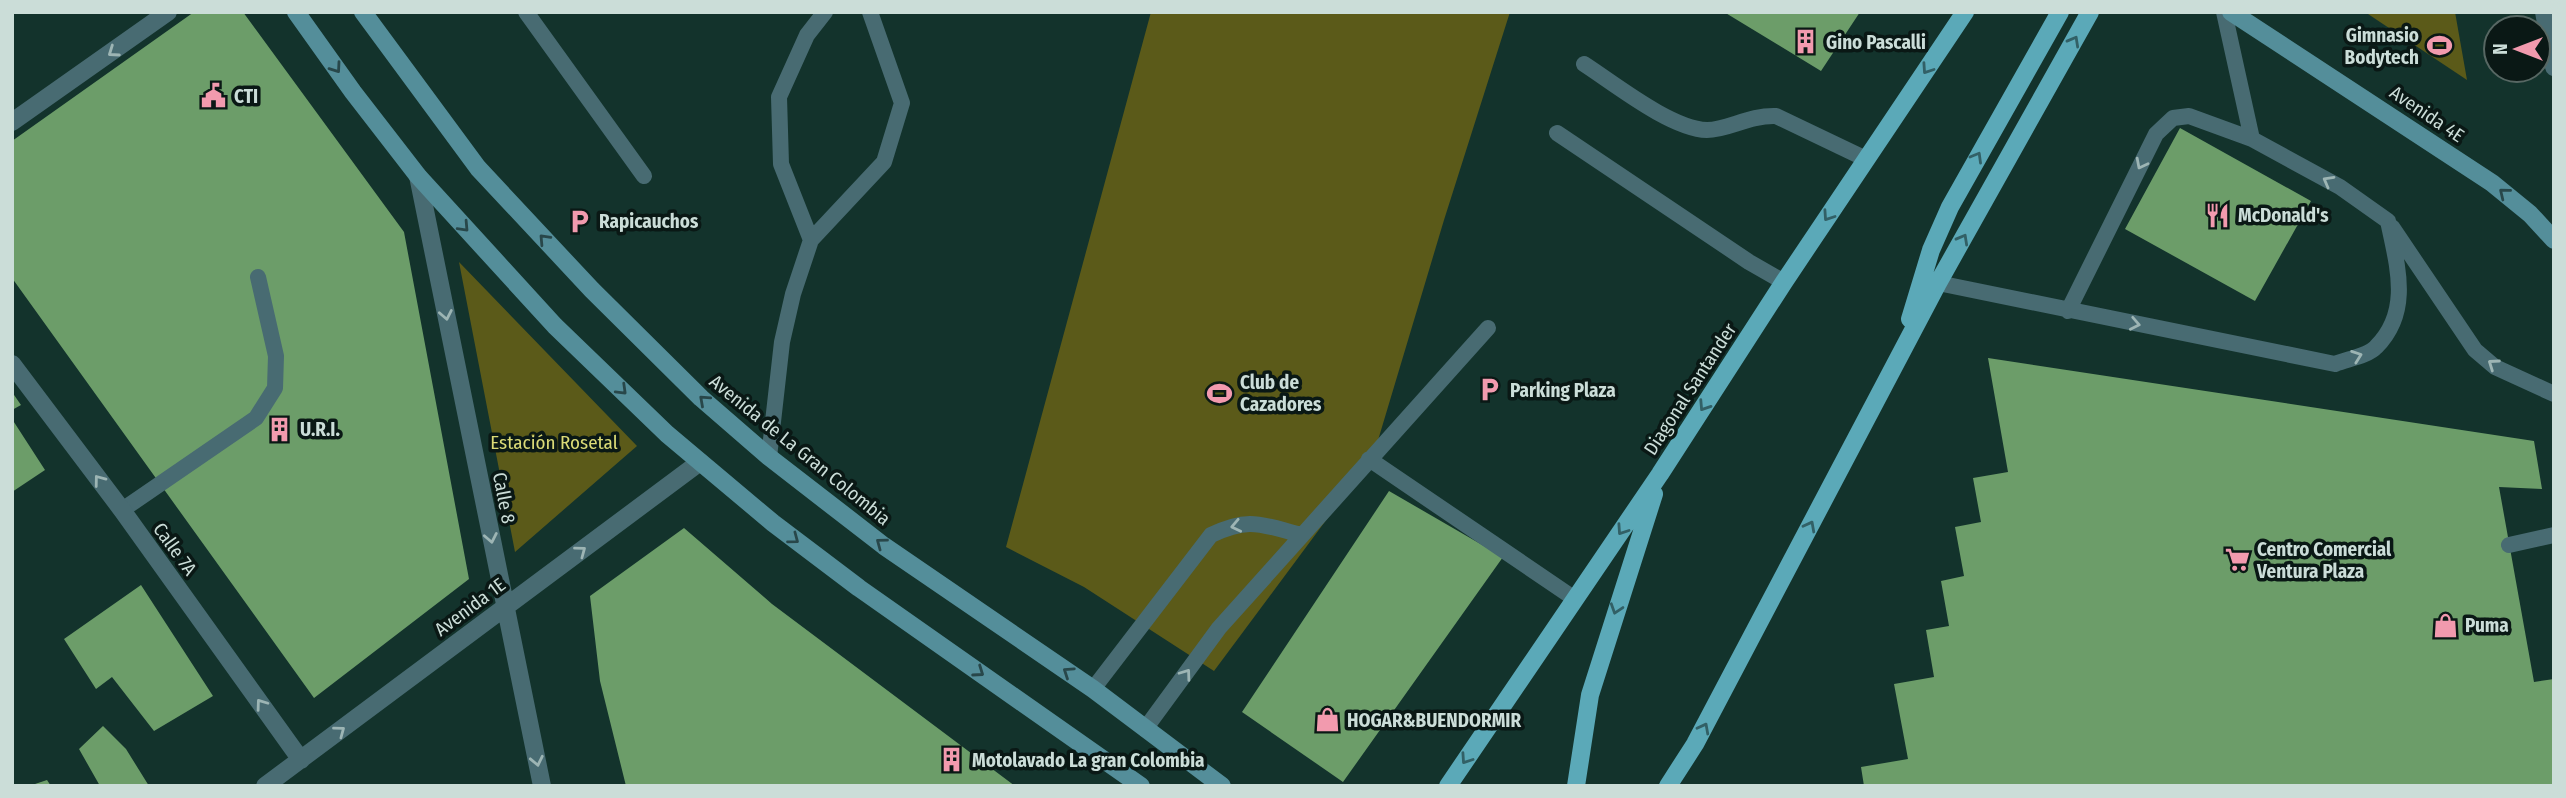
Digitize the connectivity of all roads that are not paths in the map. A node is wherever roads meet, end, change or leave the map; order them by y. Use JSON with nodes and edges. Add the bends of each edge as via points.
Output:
{"nodes":[{"id":1,"x":168,"y":12,"type":"edge"},
{"id":2,"x":296,"y":12,"type":"edge"},
{"id":3,"x":363,"y":12,"type":"edge"},
{"id":4,"x":526,"y":12,"type":"edge"},
{"id":5,"x":825,"y":12,"type":"edge"},
{"id":6,"x":870,"y":12,"type":"edge"},
{"id":7,"x":1965,"y":12,"type":"edge"},
{"id":8,"x":2060,"y":12,"type":"edge"},
{"id":9,"x":2090,"y":12,"type":"edge"},
{"id":10,"x":2224,"y":12,"type":"edge"},
{"id":11,"x":2231,"y":12,"type":"edge"},
{"id":12,"x":2544,"y":12,"type":"edge"},
{"id":13,"x":1584,"y":64,"type":"dead end"},
{"id":14,"x":2554,"y":67,"type":"edge"},
{"id":15,"x":12,"y":122,"type":"edge"},
{"id":16,"x":1557,"y":132,"type":"dead end"},
{"id":17,"x":2252,"y":139,"type":"junction"},
{"id":18,"x":1866,"y":159,"type":"junction"},
{"id":19,"x":418,"y":176,"type":"junction"},
{"id":20,"x":644,"y":176,"type":"dead end"},
{"id":21,"x":2388,"y":221,"type":"junction"},
{"id":22,"x":811,"y":240,"type":"junction"},
{"id":23,"x":2554,"y":240,"type":"edge"},
{"id":24,"x":258,"y":277,"type":"dead end"},
{"id":25,"x":1784,"y":282,"type":"junction"},
{"id":26,"x":1938,"y":284,"type":"junction"},
{"id":27,"x":2068,"y":311,"type":"junction"},
{"id":28,"x":1488,"y":328,"type":"dead end"},
{"id":29,"x":1900,"y":356,"type":"junction"},
{"id":30,"x":12,"y":364,"type":"edge"},
{"id":31,"x":2554,"y":394,"type":"edge"},
{"id":32,"x":769,"y":457,"type":"junction"},
{"id":33,"x":1369,"y":460,"type":"junction"},
{"id":34,"x":700,"y":462,"type":"junction"},
{"id":35,"x":1660,"y":474,"type":"junction"},
{"id":36,"x":122,"y":510,"type":"junction"},
{"id":37,"x":1302,"y":535,"type":"junction"},
{"id":38,"x":2554,"y":535,"type":"edge"},
{"id":39,"x":2509,"y":545,"type":"dead end"},
{"id":40,"x":1575,"y":599,"type":"junction"},
{"id":41,"x":505,"y":608,"type":"junction"},
{"id":42,"x":1093,"y":689,"type":"junction"},
{"id":43,"x":1145,"y":729,"type":"junction"},
{"id":44,"x":301,"y":760,"type":"junction"},
{"id":45,"x":265,"y":786,"type":"edge"},
{"id":46,"x":542,"y":786,"type":"edge"},
{"id":47,"x":1141,"y":786,"type":"edge"},
{"id":48,"x":1222,"y":786,"type":"edge"},
{"id":49,"x":1448,"y":786,"type":"edge"},
{"id":50,"x":1576,"y":786,"type":"edge"},
{"id":51,"x":1668,"y":786,"type":"edge"}],
"edges":[{"from":1,"to":15,"type":"street","one_way":true},
{"from":2,"to":19,"type":"street","one_way":true},
{"from":32,"to":3,"type":"street","name":"Avenida de La Gran Colombia","one_way":true,"via":[[601,300],[478,168]]},
{"from":4,"to":20,"type":"lane"},
{"from":5,"to":22,"type":"lane","via":[[807,35],[779,97],[781,164]]},
{"from":6,"to":22,"type":"lane","via":[[901,103],[884,162]]},
{"from":7,"to":18,"type":"main road","name":"Diagonal Santander","one_way":true},
{"from":29,"to":8,"type":"main road","one_way":true,"via":[[1945,217]]},
{"from":26,"to":9,"type":"main road","one_way":true},
{"from":10,"to":17,"type":"lane"},
{"from":23,"to":11,"type":"street","name":"Avenida 4E","one_way":true,"via":[[2492,183]]},
{"from":12,"to":14,"type":"street"},
{"from":13,"to":18,"type":"lane","via":[[1676,123],[1708,130],[1760,115],[1776,116]]},
{"from":16,"to":25,"type":"lane"},
{"from":21,"to":17,"type":"lane","one_way":true,"via":[[2340,187]]},
{"from":17,"to":27,"type":"lane","one_way":true,"via":[[2189,116],[2173,118],[2156,134]]},
{"from":18,"to":25,"type":"main road","name":"Diagonal Santander","one_way":true},
{"from":19,"to":34,"type":"street","one_way":true,"via":[[555,326]]},
{"from":19,"to":41,"type":"street","name":"Calle 8","one_way":true},
{"from":27,"to":21,"type":"lane","one_way":true,"via":[[2335,363],[2375,349],[2396,318],[2401,283]]},
{"from":31,"to":21,"type":"lane","one_way":true,"via":[[2495,368],[2475,350]]},
{"from":22,"to":32,"type":"lane","via":[[782,342]]},
{"from":24,"to":36,"type":"lane","via":[[276,356],[275,388],[256,418]]},
{"from":25,"to":35,"type":"main road","name":"Diagonal Santander","one_way":true},
{"from":26,"to":27,"type":"lane"},
{"from":26,"to":29,"type":"main road"},
{"from":28,"to":33,"type":"lane"},
{"from":51,"to":29,"type":"main road","one_way":true,"via":[[1695,744]]},
{"from":36,"to":30,"type":"street","name":"Calle 7A","one_way":true},
{"from":42,"to":32,"type":"street","name":"Avenida de La Gran Colombia","one_way":true,"via":[[884,546]]},
{"from":33,"to":37,"type":"lane"},
{"from":33,"to":40,"type":"lane"},
{"from":41,"to":34,"type":"street","name":"Avenida 1E","one_way":true},
{"from":34,"to":47,"type":"street","one_way":true,"via":[[859,588]]},
{"from":35,"to":40,"type":"main road","name":"Diagonal Santander","one_way":true},
{"from":35,"to":50,"type":"main road","one_way":true,"via":[[1590,695]]},
{"from":44,"to":36,"type":"street","name":"Calle 7A","one_way":true},
{"from":37,"to":42,"type":"lane","one_way":true,"via":[[1256,523],[1233,524],[1211,535]]},
{"from":43,"to":37,"type":"lane","one_way":true,"via":[[1219,628]]},
{"from":38,"to":39,"type":"lane"},
{"from":40,"to":49,"type":"main road","name":"Diagonal Santander","one_way":true},
{"from":44,"to":41,"type":"street","name":"Avenida 1E","one_way":true},
{"from":41,"to":46,"type":"street","name":"Calle 8","one_way":true},
{"from":42,"to":43,"type":"street","name":"Avenida de La Gran Colombia"},
{"from":43,"to":48,"type":"street","name":"Avenida de La Gran Colombia"},
{"from":44,"to":45,"type":"street","name":"Avenida 1E"}]}
